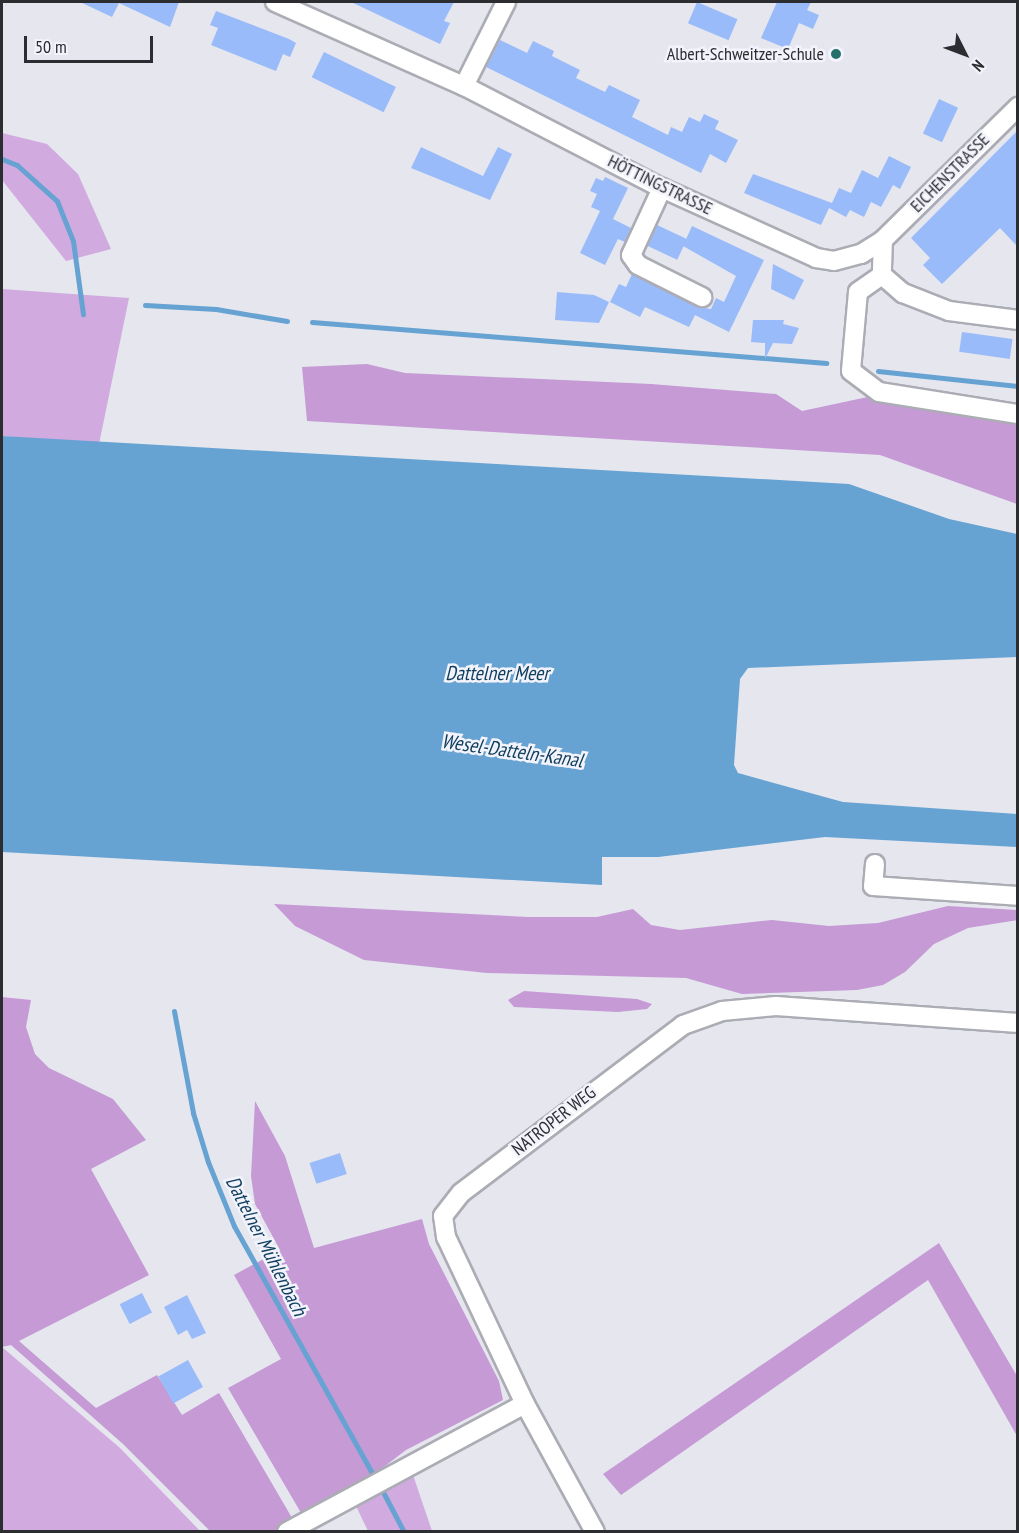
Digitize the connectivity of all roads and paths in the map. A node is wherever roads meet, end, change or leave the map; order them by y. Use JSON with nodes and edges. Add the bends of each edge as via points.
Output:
{"nodes":[{"id":1,"x":275,"y":2,"type":"edge"},
{"id":2,"x":506,"y":2,"type":"edge"},
{"id":3,"x":464,"y":86,"type":"junction"},
{"id":4,"x":1017,"y":107,"type":"edge"},
{"id":5,"x":662,"y":188,"type":"junction"},
{"id":6,"x":883,"y":240,"type":"junction"},
{"id":7,"x":882,"y":275,"type":"junction"},
{"id":8,"x":702,"y":297,"type":"dead end"},
{"id":9,"x":1017,"y":320,"type":"edge"},
{"id":10,"x":1017,"y":414,"type":"edge"},
{"id":11,"x":875,"y":864,"type":"dead end"},
{"id":12,"x":1017,"y":896,"type":"edge"},
{"id":13,"x":1017,"y":1023,"type":"edge"},
{"id":14,"x":525,"y":1404,"type":"junction"},
{"id":15,"x":287,"y":1532,"type":"edge"},
{"id":16,"x":595,"y":1532,"type":"edge"}],
"edges":[{"from":1,"to":3,"type":"street","name":"HÖTTINGSTRASSE"},
{"from":2,"to":3,"type":"street"},
{"from":3,"to":5,"type":"street","name":"HÖTTINGSTRASSE"},
{"from":4,"to":6,"type":"street","name":"EICHENSTRASSE"},
{"from":5,"to":6,"type":"street","name":"HÖTTINGSTRASSE","via":[[816,258],[834,261],[861,254]]},
{"from":5,"to":8,"type":"street","via":[[631,255],[638,265]]},
{"from":6,"to":7,"type":"street"},
{"from":7,"to":9,"type":"street","via":[[903,293],[949,311]]},
{"from":7,"to":10,"type":"street","via":[[858,292],[850,371],[879,392]]},
{"from":11,"to":12,"type":"street","via":[[873,886]]},
{"from":13,"to":14,"type":"street","name":"NATROPER WEG","via":[[776,1006],[722,1011],[683,1025],[587,1094],[461,1193],[443,1216],[446,1237],[460,1273]]},
{"from":14,"to":15,"type":"street"},
{"from":14,"to":16,"type":"street","name":"NATROPER WEG"}]}
